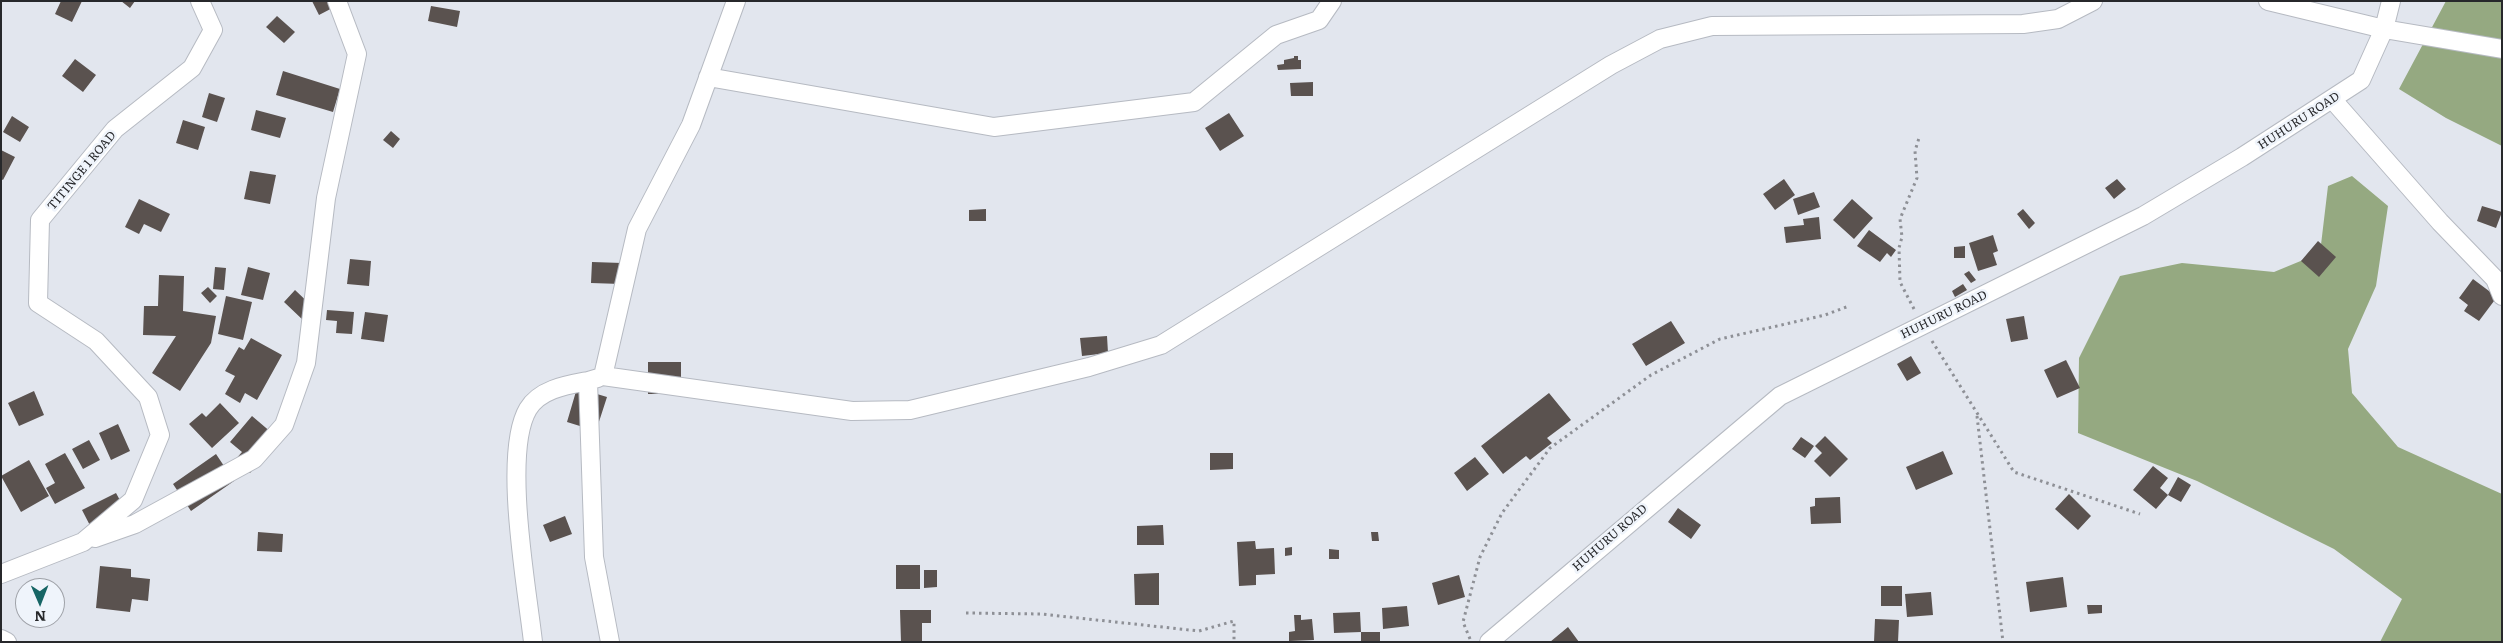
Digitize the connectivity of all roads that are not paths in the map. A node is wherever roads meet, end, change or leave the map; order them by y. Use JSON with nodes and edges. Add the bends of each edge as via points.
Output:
{"nodes":[{"id":1,"x":200,"y":1,"type":"edge"},
{"id":2,"x":337,"y":1,"type":"edge"},
{"id":3,"x":736,"y":1,"type":"edge"},
{"id":4,"x":1332,"y":1,"type":"edge"},
{"id":5,"x":2093,"y":1,"type":"edge"},
{"id":6,"x":2268,"y":1,"type":"edge"},
{"id":7,"x":2391,"y":1,"type":"edge"},
{"id":8,"x":2384,"y":29,"type":"junction"},
{"id":9,"x":2502,"y":49,"type":"edge"},
{"id":10,"x":708,"y":77,"type":"junction"},
{"id":11,"x":2332,"y":99,"type":"junction"},
{"id":12,"x":2502,"y":296,"type":"edge"},
{"id":13,"x":595,"y":379,"type":"junction"},
{"id":14,"x":83,"y":542,"type":"junction"},
{"id":15,"x":1,"y":574,"type":"edge"},
{"id":16,"x":1,"y":639,"type":"edge"},
{"id":17,"x":7,"y":642,"type":"edge"},
{"id":18,"x":533,"y":642,"type":"edge"},
{"id":19,"x":610,"y":642,"type":"edge"},
{"id":20,"x":1489,"y":642,"type":"edge"}],
"edges":[{"from":1,"to":14,"type":"street","name":"TITINGE 1 ROAD","via":[[213,30],[192,68],[116,129],[40,220],[38,303],[96,341],[148,396],[160,436],[133,500]]},
{"from":2,"to":14,"type":"street","via":[[357,54],[326,198],[306,363],[284,425],[254,459],[135,524]]},
{"from":3,"to":10,"type":"street"},
{"from":4,"to":10,"type":"street","via":[[1319,20],[1276,35],[1194,102],[1003,126],[975,124]]},
{"from":5,"to":13,"type":"street","via":[[2058,19],[2023,24],[1712,26],[1660,39],[1611,65],[1161,345],[1089,367],[910,410],[852,411]]},
{"from":6,"to":8,"type":"street"},
{"from":7,"to":8,"type":"street","name":"HUHURU ROAD"},
{"from":8,"to":9,"type":"street"},
{"from":8,"to":11,"type":"street","name":"HUHURU ROAD","via":[[2361,80]]},
{"from":10,"to":13,"type":"street","via":[[691,125],[637,229]]},
{"from":11,"to":12,"type":"street","via":[[2440,222],[2496,279]]},
{"from":11,"to":20,"type":"street","name":"HUHURU ROAD","via":[[2143,216],[1780,396]]},
{"from":13,"to":18,"type":"street","via":[[552,388],[528,408],[517,437],[516,489]]},
{"from":13,"to":19,"type":"street","via":[[594,557]]},
{"from":14,"to":15,"type":"street","name":"TITINGE 1 ROAD"},
{"from":16,"to":17,"type":"street"}]}
